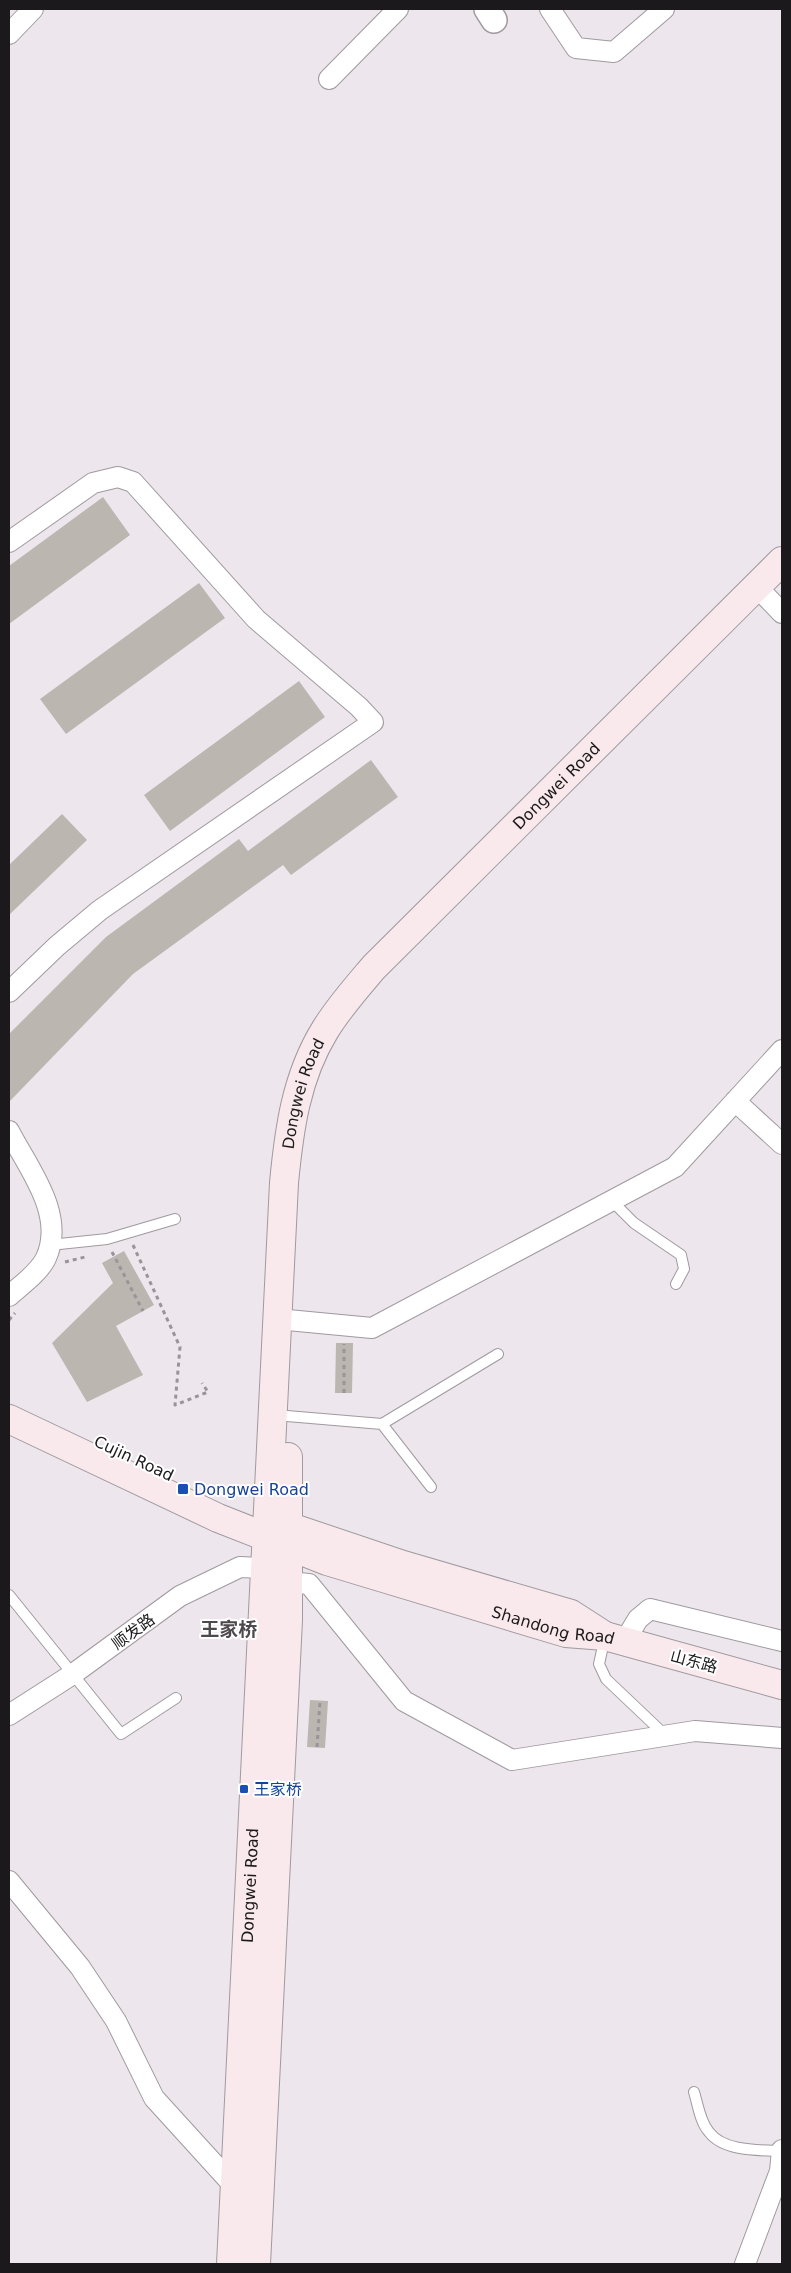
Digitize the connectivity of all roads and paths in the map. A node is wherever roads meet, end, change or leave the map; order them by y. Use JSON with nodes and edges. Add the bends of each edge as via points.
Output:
{"nodes":[{"id":1,"x":33,"y":9,"type":"edge"},
{"id":2,"x":398,"y":9,"type":"edge"},
{"id":3,"x":550,"y":9,"type":"edge"},
{"id":4,"x":664,"y":9,"type":"edge"},
{"id":5,"x":9,"y":34,"type":"edge"},
{"id":6,"x":329,"y":79,"type":"dead end"},
{"id":7,"x":9,"y":542,"type":"edge"},
{"id":8,"x":782,"y":561,"type":"edge"},
{"id":9,"x":772,"y":596,"type":"edge"},
{"id":10,"x":9,"y":992,"type":"edge"},
{"id":11,"x":782,"y":1050,"type":"edge"},
{"id":12,"x":735,"y":1101,"type":"junction"},
{"id":13,"x":9,"y":1131,"type":"edge"},
{"id":14,"x":782,"y":1144,"type":"edge"},
{"id":15,"x":611,"y":1200,"type":"junction"},
{"id":16,"x":175,"y":1219,"type":"dead end"},
{"id":17,"x":50,"y":1245,"type":"junction"},
{"id":18,"x":126,"y":1246,"type":"dead end"},
{"id":19,"x":118,"y":1249,"type":"dead end"},
{"id":20,"x":112,"y":1251,"type":"junction"},
{"id":21,"x":102,"y":1253,"type":"dead end"},
{"id":22,"x":93,"y":1255,"type":"dead end"},
{"id":23,"x":59,"y":1267,"type":"dead end"},
{"id":24,"x":676,"y":1284,"type":"dead end"},
{"id":25,"x":15,"y":1302,"type":"edge"},
{"id":26,"x":143,"y":1311,"type":"dead end"},
{"id":27,"x":286,"y":1319,"type":"junction"},
{"id":28,"x":9,"y":1320,"type":"edge"},
{"id":29,"x":344,"y":1343,"type":"dead end"},
{"id":30,"x":498,"y":1354,"type":"dead end"},
{"id":31,"x":202,"y":1383,"type":"dead end"},
{"id":32,"x":344,"y":1394,"type":"dead end"},
{"id":33,"x":9,"y":1398,"type":"edge"},
{"id":34,"x":281,"y":1415,"type":"junction"},
{"id":35,"x":9,"y":1419,"type":"edge"},
{"id":36,"x":382,"y":1424,"type":"junction"},
{"id":37,"x":431,"y":1487,"type":"dead end"},
{"id":38,"x":277,"y":1531,"type":"junction"},
{"id":39,"x":265,"y":1568,"type":"junction"},
{"id":40,"x":288,"y":1582,"type":"junction"},
{"id":41,"x":9,"y":1595,"type":"edge"},
{"id":42,"x":614,"y":1639,"type":"junction"},
{"id":43,"x":782,"y":1641,"type":"edge"},
{"id":44,"x":73,"y":1674,"type":"junction"},
{"id":45,"x":782,"y":1685,"type":"edge"},
{"id":46,"x":176,"y":1698,"type":"dead end"},
{"id":47,"x":320,"y":1701,"type":"dead end"},
{"id":48,"x":9,"y":1715,"type":"edge"},
{"id":49,"x":666,"y":1736,"type":"junction"},
{"id":50,"x":782,"y":1738,"type":"edge"},
{"id":51,"x":317,"y":1747,"type":"dead end"},
{"id":52,"x":9,"y":1881,"type":"edge"},
{"id":53,"x":694,"y":2092,"type":"dead end"},
{"id":54,"x":782,"y":2150,"type":"edge"},
{"id":55,"x":235,"y":2187,"type":"junction"},
{"id":56,"x":231,"y":2264,"type":"edge"},
{"id":57,"x":256,"y":2264,"type":"edge"},
{"id":58,"x":745,"y":2264,"type":"edge"}],
"edges":[{"from":1,"to":5,"type":"street"},
{"from":2,"to":6,"type":"street"},
{"from":3,"to":4,"type":"street","via":[[576,48],[614,52]]},
{"from":7,"to":10,"type":"street","via":[[93,483],[118,477],[133,482],[256,619],[373,722],[100,910]]},
{"from":8,"to":9,"type":"main road","name":"Dongwei Road"},
{"from":9,"to":27,"type":"main road","name":"Dongwei Road","via":[[424,940],[360,1011],[338,1042],[323,1076],[305,1146]]},
{"from":11,"to":12,"type":"street"},
{"from":12,"to":14,"type":"street"},
{"from":12,"to":15,"type":"street","via":[[674,1167]]},
{"from":13,"to":17,"type":"street","via":[[47,1203],[52,1229]]},
{"from":15,"to":24,"type":"lane","via":[[634,1223],[681,1255],[684,1270]]},
{"from":15,"to":27,"type":"street","via":[[372,1328]]},
{"from":16,"to":17,"type":"lane","via":[[106,1238]]},
{"from":17,"to":25,"type":"street","via":[[46,1260]]},
{"from":18,"to":31,"type":"path","via":[[133,1243],[180,1346],[174,1405],[208,1392]]},
{"from":19,"to":20,"type":"path"},
{"from":20,"to":21,"type":"path"},
{"from":20,"to":26,"type":"path"},
{"from":22,"to":23,"type":"path","via":[[66,1261]]},
{"from":25,"to":28,"type":"path"},
{"from":27,"to":34,"type":"main road","name":"Dongwei Road"},
{"from":29,"to":32,"type":"path"},
{"from":30,"to":36,"type":"lane"},
{"from":33,"to":38,"type":"main road","name":"Cujin Road","via":[[226,1501]]},
{"from":34,"to":36,"type":"lane"},
{"from":34,"to":38,"type":"main road","name":"Dongwei Road"},
{"from":35,"to":38,"type":"main road","name":"Cujin Road","via":[[218,1518]]},
{"from":36,"to":37,"type":"lane"},
{"from":38,"to":39,"type":"main road","name":"Dongwei Road"},
{"from":38,"to":40,"type":"main road","name":"Dongwei Road"},
{"from":38,"to":42,"type":"main road","name":"Shandong Road","via":[[362,1572],[566,1633]]},
{"from":39,"to":44,"type":"street","name":"顺发路","via":[[240,1567],[180,1596]]},
{"from":39,"to":55,"type":"main road","name":"Dongwei Road"},
{"from":40,"to":49,"type":"street","via":[[309,1584],[404,1700],[512,1760]]},
{"from":40,"to":57,"type":"main road","name":"Dongwei Road"},
{"from":41,"to":44,"type":"lane"},
{"from":42,"to":43,"type":"street","via":[[650,1609]]},
{"from":42,"to":45,"type":"main road","name":"山东路"},
{"from":42,"to":49,"type":"lane","via":[[599,1664],[606,1679]]},
{"from":44,"to":46,"type":"lane","via":[[122,1734]]},
{"from":44,"to":48,"type":"street","name":"顺发路"},
{"from":47,"to":51,"type":"path"},
{"from":49,"to":50,"type":"street","via":[[695,1730]]},
{"from":52,"to":55,"type":"street","via":[[80,1967],[116,2020],[154,2098]]},
{"from":53,"to":54,"type":"lane","via":[[709,2133],[725,2144],[753,2150]]},
{"from":54,"to":58,"type":"street","via":[[780,2171]]},
{"from":55,"to":56,"type":"main road","name":"Dongwei Road"}]}
